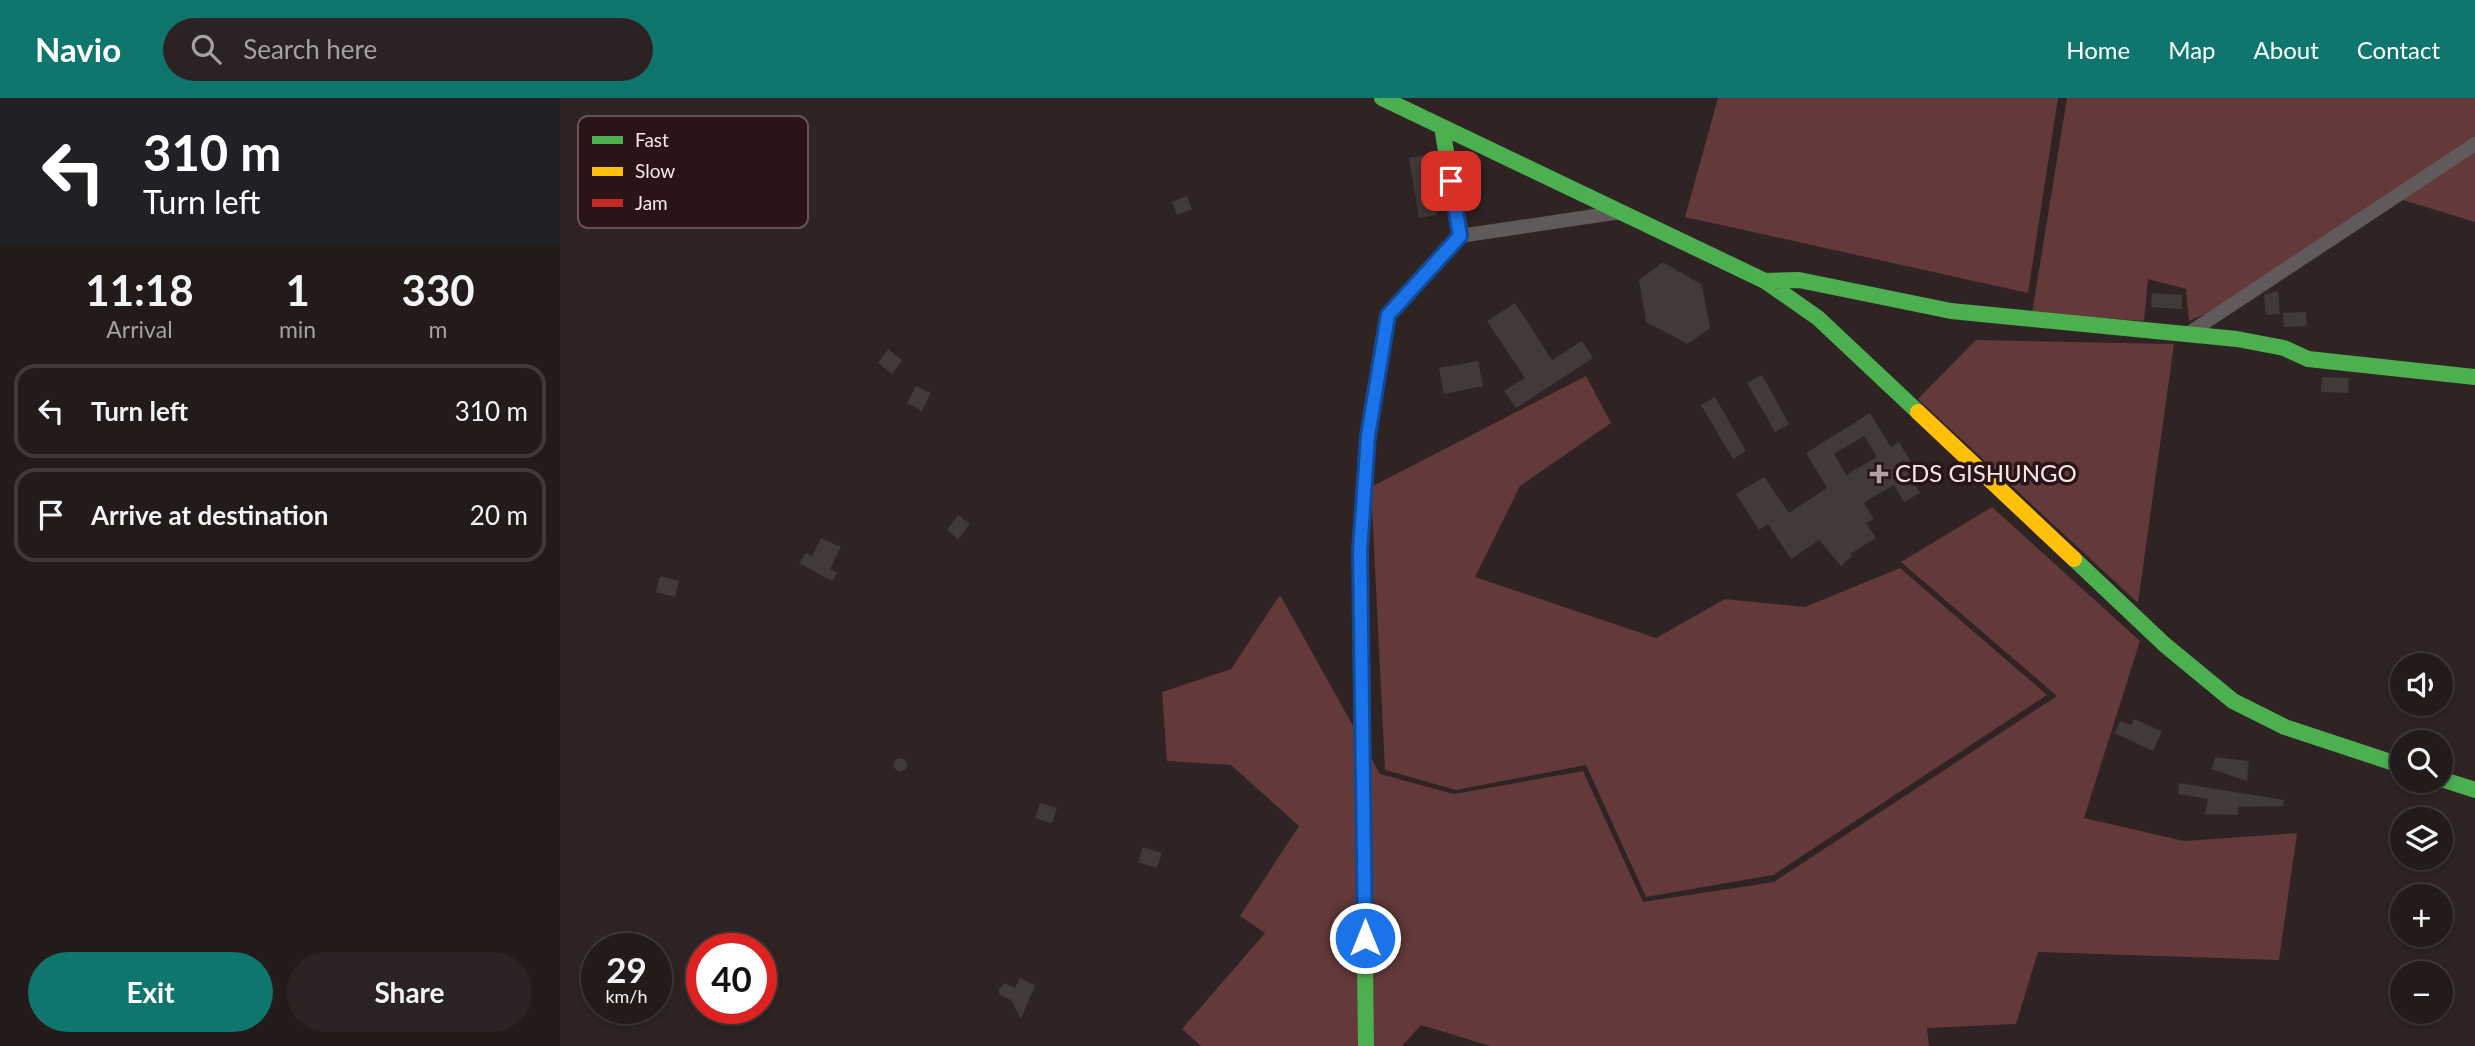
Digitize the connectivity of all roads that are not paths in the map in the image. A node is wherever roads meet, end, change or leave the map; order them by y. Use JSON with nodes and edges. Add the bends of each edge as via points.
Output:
{"nodes":[{"id":1,"x":1382,"y":98,"type":"edge"},
{"id":2,"x":1442,"y":127,"type":"junction"},
{"id":3,"x":2475,"y":144,"type":"edge"},
{"id":4,"x":1623,"y":212,"type":"junction"},
{"id":5,"x":1460,"y":236,"type":"junction"},
{"id":6,"x":1765,"y":281,"type":"junction"},
{"id":7,"x":2189,"y":333,"type":"junction"},
{"id":8,"x":2475,"y":377,"type":"edge"},
{"id":9,"x":2390,"y":762,"type":"edge"},
{"id":10,"x":2453,"y":783,"type":"edge"},
{"id":11,"x":2475,"y":790,"type":"edge"},
{"id":12,"x":1366,"y":1046,"type":"edge"}],
"edges":[{"from":1,"to":2,"type":"street"},
{"from":2,"to":4,"type":"street"},
{"from":2,"to":5,"type":"street"},
{"from":3,"to":7,"type":"street"},
{"from":4,"to":5,"type":"street"},
{"from":4,"to":6,"type":"street"},
{"from":5,"to":12,"type":"street","via":[[1388,315],[1368,436],[1360,551]]},
{"from":6,"to":7,"type":"street","via":[[1799,279],[1951,311]]},
{"from":6,"to":9,"type":"street","via":[[1818,318],[2157,638],[2233,701],[2285,727]]},
{"from":7,"to":8,"type":"street","via":[[2284,348],[2308,359]]},
{"from":10,"to":11,"type":"street"}]}
